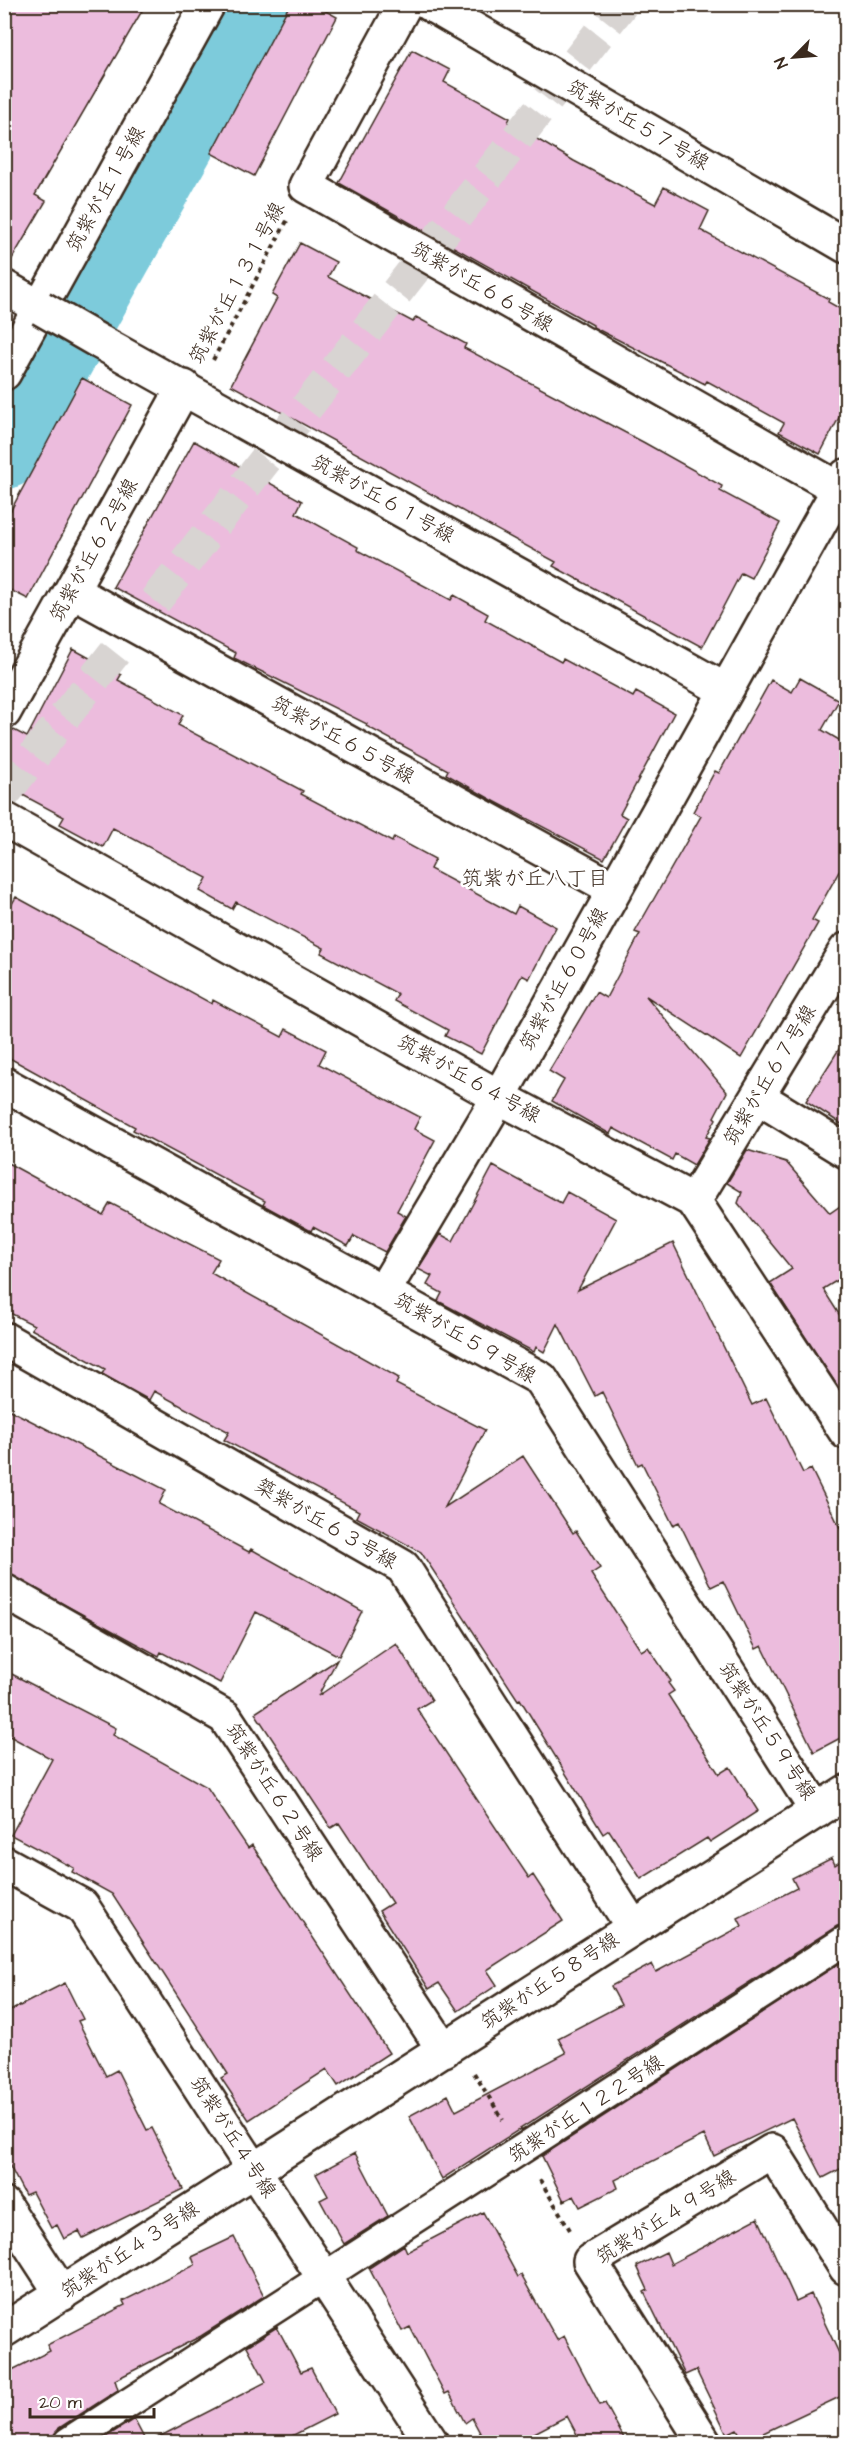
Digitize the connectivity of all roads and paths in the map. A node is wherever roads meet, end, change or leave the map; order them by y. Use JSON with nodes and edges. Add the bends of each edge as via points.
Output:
{"nodes":[{"id":1,"x":208,"y":4,"type":"edge"},
{"id":2,"x":405,"y":4,"type":"edge"},
{"id":3,"x":430,"y":4,"type":"edge"},
{"id":4,"x":306,"y":186,"type":"junction"},
{"id":5,"x":846,"y":246,"type":"edge"},
{"id":6,"x":4,"y":287,"type":"edge"},
{"id":7,"x":41,"y":308,"type":"junction"},
{"id":8,"x":4,"y":373,"type":"edge"},
{"id":9,"x":190,"y":390,"type":"junction"},
{"id":10,"x":843,"y":483,"type":"edge"},
{"id":11,"x":72,"y":591,"type":"junction"},
{"id":12,"x":725,"y":690,"type":"junction"},
{"id":13,"x":4,"y":712,"type":"edge"},
{"id":14,"x":4,"y":819,"type":"edge"},
{"id":15,"x":614,"y":889,"type":"junction"},
{"id":16,"x":846,"y":950,"type":"edge"},
{"id":17,"x":4,"y":1084,"type":"edge"},
{"id":18,"x":499,"y":1096,"type":"junction"},
{"id":19,"x":758,"y":1097,"type":"junction"},
{"id":20,"x":846,"y":1151,"type":"edge"},
{"id":21,"x":694,"y":1201,"type":"junction"},
{"id":22,"x":382,"y":1292,"type":"junction"},
{"id":23,"x":4,"y":1339,"type":"edge"},
{"id":24,"x":846,"y":1432,"type":"edge"},
{"id":25,"x":4,"y":1591,"type":"edge"},
{"id":26,"x":846,"y":1792,"type":"edge"},
{"id":27,"x":817,"y":1811,"type":"junction"},
{"id":28,"x":4,"y":1863,"type":"edge"},
{"id":29,"x":633,"y":1927,"type":"junction"},
{"id":30,"x":846,"y":1940,"type":"edge"},
{"id":31,"x":444,"y":2050,"type":"junction"},
{"id":32,"x":255,"y":2170,"type":"junction"},
{"id":33,"x":4,"y":2205,"type":"edge"},
{"id":34,"x":846,"y":2268,"type":"edge"},
{"id":35,"x":324,"y":2277,"type":"junction"},
{"id":36,"x":62,"y":2294,"type":"junction"},
{"id":37,"x":4,"y":2330,"type":"edge"},
{"id":38,"x":68,"y":2442,"type":"edge"},
{"id":39,"x":431,"y":2442,"type":"edge"},
{"id":40,"x":704,"y":2442,"type":"edge"}],
"edges":[{"from":1,"to":7,"type":"street","name":"筑紫が丘１号線"},
{"from":2,"to":4,"type":"street"},
{"from":3,"to":5,"type":"street","name":"筑紫が丘５７号線"},
{"from":4,"to":9,"type":"path","name":"筑紫が丘１３１号線"},
{"from":4,"to":10,"type":"street","name":"筑紫が丘６６号線"},
{"from":6,"to":7,"type":"street","name":"筑紫が丘６１号線"},
{"from":7,"to":8,"type":"street","name":"筑紫が丘１号線"},
{"from":7,"to":9,"type":"street","name":"筑紫が丘６１号線","bridge":true},
{"from":9,"to":11,"type":"street","name":"筑紫が丘６２号線"},
{"from":9,"to":12,"type":"street","name":"筑紫が丘６１号線"},
{"from":10,"to":12,"type":"street","name":"筑紫が丘６０号線"},
{"from":11,"to":13,"type":"street","name":"筑紫が丘６２号線"},
{"from":11,"to":15,"type":"street","name":"筑紫が丘６５号線"},
{"from":12,"to":15,"type":"street","name":"筑紫が丘６０号線"},
{"from":14,"to":18,"type":"street","name":"筑紫が丘６４号線"},
{"from":15,"to":18,"type":"street","name":"筑紫が丘６０号線"},
{"from":16,"to":19,"type":"street","name":"筑紫が丘６７号線"},
{"from":17,"to":22,"type":"street","name":"筑紫が丘５９号線"},
{"from":18,"to":21,"type":"street","name":"筑紫が丘６４号線"},
{"from":18,"to":22,"type":"street","name":"筑紫が丘６０号線"},
{"from":19,"to":20,"type":"street"},
{"from":19,"to":21,"type":"street","name":"筑紫が丘６７号線"},
{"from":21,"to":24,"type":"street","name":"筑紫が丘６４号線"},
{"from":22,"to":27,"type":"street","name":"筑紫が丘５９号線","via":[[541,1379]]},
{"from":23,"to":29,"type":"street","name":"築紫が丘６３号線","via":[[403,1567]]},
{"from":25,"to":31,"type":"street","name":"筑紫が丘６２号線","via":[[225,1718]]},
{"from":26,"to":27,"type":"street","name":"筑紫が丘５８号線"},
{"from":27,"to":29,"type":"street","name":"筑紫が丘５８号線"},
{"from":28,"to":32,"type":"street","name":"筑紫が丘４号線","via":[[82,1906]]},
{"from":29,"to":31,"type":"street","name":"筑紫が丘５８号線"},
{"from":30,"to":35,"type":"street","name":"筑紫が丘１２２号線"},
{"from":31,"to":32,"type":"street","name":"筑紫が丘５８号線"},
{"from":32,"to":35,"type":"street","name":"筑紫が丘４号線"},
{"from":32,"to":36,"type":"street","name":"筑紫が丘４３号線"},
{"from":33,"to":36,"type":"street"},
{"from":34,"to":40,"type":"street","name":"筑紫が丘４９号線","via":[[772,2151],[590,2262]]},
{"from":35,"to":38,"type":"street","name":"筑紫が丘１２２号線"},
{"from":35,"to":39,"type":"street","name":"筑紫が丘４号線"},
{"from":36,"to":37,"type":"street","name":"筑紫が丘４３号線"}]}
